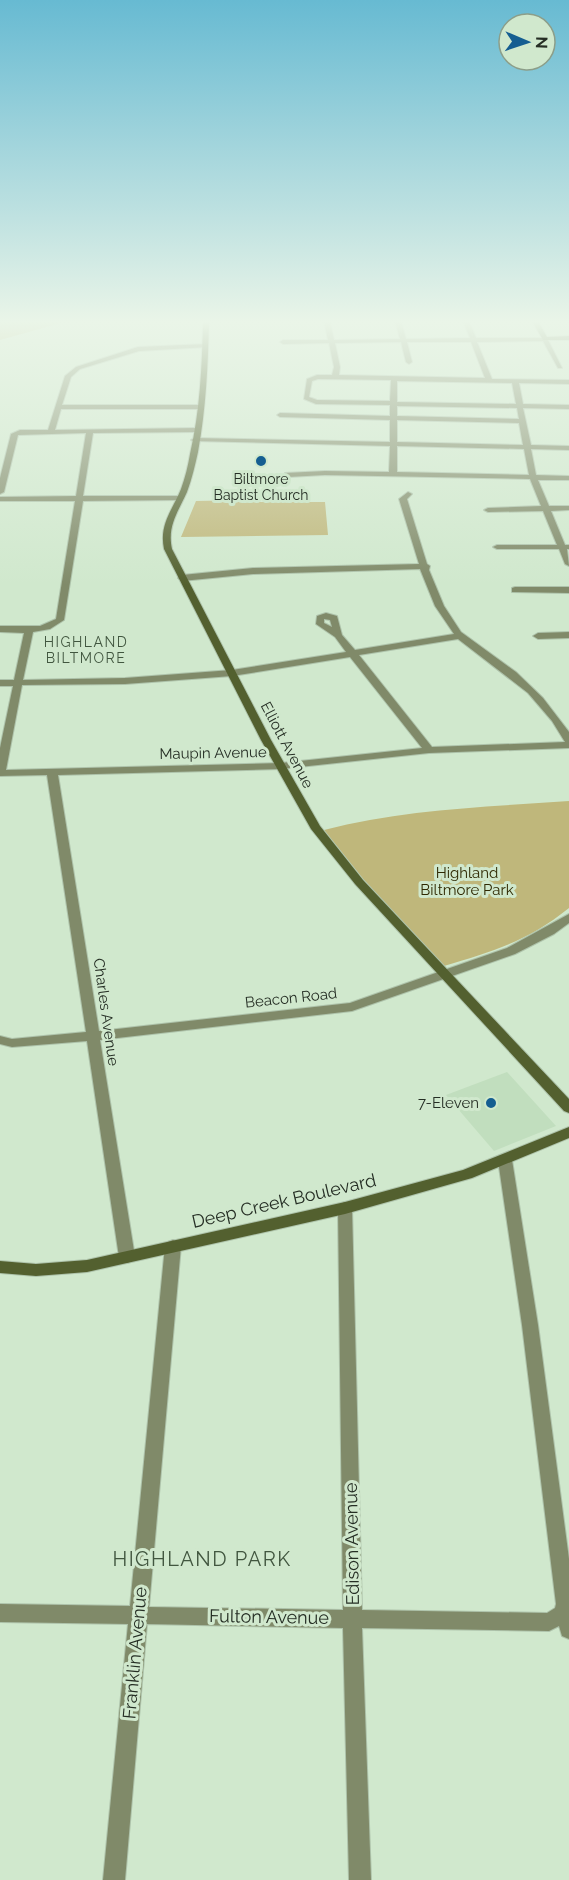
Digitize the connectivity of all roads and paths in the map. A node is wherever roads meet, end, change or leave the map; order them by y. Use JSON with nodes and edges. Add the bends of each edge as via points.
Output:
{"nodes":[{"id":1,"x":57,"y":409,"type":"edge"},
{"id":2,"x":200,"y":409,"type":"edge"},
{"id":3,"x":394,"y":409,"type":"edge"},
{"id":4,"x":520,"y":409,"type":"edge"},
{"id":5,"x":279,"y":415,"type":"dead end"},
{"id":6,"x":393,"y":418,"type":"junction"},
{"id":7,"x":522,"y":421,"type":"junction"},
{"id":8,"x":51,"y":431,"type":"junction"},
{"id":9,"x":90,"y":431,"type":"junction"},
{"id":10,"x":196,"y":435,"type":"junction"},
{"id":11,"x":393,"y":444,"type":"junction"},
{"id":12,"x":527,"y":447,"type":"junction"},
{"id":13,"x":569,"y":448,"type":"edge"},
{"id":14,"x":393,"y":474,"type":"junction"},
{"id":15,"x":288,"y":475,"type":"dead end"},
{"id":16,"x":533,"y":477,"type":"junction"},
{"id":17,"x":569,"y":478,"type":"edge"},
{"id":18,"x":0,"y":492,"type":"edge"},
{"id":19,"x":408,"y":494,"type":"dead end"},
{"id":20,"x":79,"y":498,"type":"junction"},
{"id":21,"x":180,"y":498,"type":"junction"},
{"id":22,"x":0,"y":499,"type":"edge"},
{"id":23,"x":569,"y":508,"type":"edge"},
{"id":24,"x":545,"y":509,"type":"junction"},
{"id":25,"x":488,"y":510,"type":"dead end"},
{"id":26,"x":497,"y":547,"type":"dead end"},
{"id":27,"x":565,"y":547,"type":"edge"},
{"id":28,"x":569,"y":564,"type":"edge"},
{"id":29,"x":426,"y":566,"type":"junction"},
{"id":30,"x":182,"y":578,"type":"junction"},
{"id":31,"x":569,"y":590,"type":"edge"},
{"id":32,"x":515,"y":591,"type":"dead end"},
{"id":33,"x":29,"y":628,"type":"junction"},
{"id":34,"x":0,"y":629,"type":"edge"},
{"id":35,"x":338,"y":635,"type":"dead end"},
{"id":36,"x":569,"y":635,"type":"edge"},
{"id":37,"x":461,"y":636,"type":"junction"},
{"id":38,"x":538,"y":636,"type":"dead end"},
{"id":39,"x":354,"y":654,"type":"junction"},
{"id":40,"x":232,"y":673,"type":"junction"},
{"id":41,"x":0,"y":683,"type":"edge"},
{"id":42,"x":19,"y":683,"type":"junction"},
{"id":43,"x":569,"y":741,"type":"edge"},
{"id":44,"x":569,"y":746,"type":"edge"},
{"id":45,"x":429,"y":750,"type":"junction"},
{"id":46,"x":281,"y":766,"type":"junction"},
{"id":47,"x":52,"y":772,"type":"junction"},
{"id":48,"x":0,"y":773,"type":"edge"},
{"id":49,"x":569,"y":918,"type":"edge"},
{"id":50,"x":444,"y":974,"type":"junction"},
{"id":51,"x":93,"y":1036,"type":"junction"},
{"id":52,"x":0,"y":1040,"type":"edge"},
{"id":53,"x":569,"y":1108,"type":"edge"},
{"id":54,"x":569,"y":1132,"type":"edge"},
{"id":55,"x":505,"y":1161,"type":"junction"},
{"id":56,"x":345,"y":1208,"type":"junction"},
{"id":57,"x":173,"y":1246,"type":"junction"},
{"id":58,"x":127,"y":1257,"type":"junction"},
{"id":59,"x":0,"y":1267,"type":"edge"},
{"id":60,"x":565,"y":1605,"type":"junction"},
{"id":61,"x":0,"y":1612,"type":"edge"},
{"id":62,"x":139,"y":1614,"type":"junction"},
{"id":63,"x":353,"y":1618,"type":"junction"},
{"id":64,"x":569,"y":1630,"type":"edge"},
{"id":65,"x":114,"y":1880,"type":"edge"},
{"id":66,"x":360,"y":1880,"type":"edge"}],
"edges":[{"from":1,"to":8,"type":"street"},
{"from":2,"to":10,"type":"street","name":"Elliott Avenue"},
{"from":3,"to":6,"type":"street"},
{"from":4,"to":7,"type":"street"},
{"from":5,"to":6,"type":"street"},
{"from":6,"to":7,"type":"street"},
{"from":6,"to":11,"type":"street"},
{"from":7,"to":12,"type":"street"},
{"from":8,"to":9,"type":"street"},
{"from":8,"to":18,"type":"street","via":[[15,434]]},
{"from":9,"to":10,"type":"street"},
{"from":9,"to":20,"type":"street"},
{"from":10,"to":11,"type":"street"},
{"from":10,"to":21,"type":"street","name":"Elliott Avenue","via":[[188,479]]},
{"from":11,"to":12,"type":"street"},
{"from":11,"to":14,"type":"street"},
{"from":12,"to":13,"type":"street"},
{"from":12,"to":16,"type":"street"},
{"from":14,"to":15,"type":"street"},
{"from":14,"to":16,"type":"street"},
{"from":16,"to":17,"type":"street"},
{"from":16,"to":24,"type":"street"},
{"from":19,"to":29,"type":"street","via":[[403,499]]},
{"from":20,"to":21,"type":"street"},
{"from":20,"to":22,"type":"street"},
{"from":20,"to":33,"type":"street","via":[[60,620],[50,627]]},
{"from":21,"to":30,"type":"street","name":"Elliott Avenue","via":[[164,533]]},
{"from":23,"to":24,"type":"street"},
{"from":24,"to":25,"type":"street"},
{"from":24,"to":27,"type":"street"},
{"from":26,"to":27,"type":"street"},
{"from":27,"to":28,"type":"street"},
{"from":29,"to":30,"type":"street","via":[[253,571]]},
{"from":29,"to":37,"type":"street","via":[[441,609]]},
{"from":30,"to":40,"type":"street","name":"Elliott Avenue"},
{"from":31,"to":32,"type":"street"},
{"from":33,"to":34,"type":"street"},
{"from":33,"to":42,"type":"street"},
{"from":35,"to":39,"type":"street"},
{"from":36,"to":38,"type":"street"},
{"from":37,"to":39,"type":"street"},
{"from":37,"to":43,"type":"street","via":[[536,696]]},
{"from":39,"to":40,"type":"street"},
{"from":39,"to":45,"type":"street"},
{"from":40,"to":42,"type":"street"},
{"from":40,"to":46,"type":"street","name":"Elliott Avenue"},
{"from":41,"to":42,"type":"street"},
{"from":42,"to":48,"type":"street"},
{"from":44,"to":45,"type":"street","name":"Maupin Avenue"},
{"from":45,"to":46,"type":"street","name":"Maupin Avenue"},
{"from":46,"to":47,"type":"street","name":"Maupin Avenue"},
{"from":46,"to":50,"type":"street","name":"Elliott Avenue","via":[[315,827],[338,857]]},
{"from":47,"to":48,"type":"street","name":"Maupin Avenue"},
{"from":47,"to":51,"type":"street","name":"Charles Avenue"},
{"from":49,"to":50,"type":"street","name":"Beacon Road","via":[[531,942]]},
{"from":50,"to":51,"type":"street","name":"Beacon Road","via":[[334,1011]]},
{"from":50,"to":53,"type":"street","name":"Elliott Avenue"},
{"from":51,"to":52,"type":"street","name":"Beacon Road","via":[[12,1043]]},
{"from":51,"to":58,"type":"street","name":"Charles Avenue"},
{"from":54,"to":55,"type":"street","name":"Deep Creek Boulevard"},
{"from":55,"to":56,"type":"street","name":"Deep Creek Boulevard"},
{"from":55,"to":60,"type":"street"},
{"from":56,"to":57,"type":"street","name":"Deep Creek Boulevard"},
{"from":56,"to":63,"type":"street","name":"Edison Avenue"},
{"from":57,"to":58,"type":"street","name":"Deep Creek Boulevard"},
{"from":57,"to":62,"type":"street","name":"Franklin Avenue"},
{"from":58,"to":59,"type":"street","name":"Deep Creek Boulevard","via":[[61,1269]]},
{"from":60,"to":63,"type":"street","name":"Fulton Avenue","via":[[562,1614],[549,1622]]},
{"from":60,"to":64,"type":"street"},
{"from":61,"to":62,"type":"street","name":"Fulton Avenue"},
{"from":62,"to":63,"type":"street","name":"Fulton Avenue"},
{"from":62,"to":65,"type":"street","name":"Franklin Avenue"},
{"from":63,"to":66,"type":"street","name":"Edison Avenue"}]}
